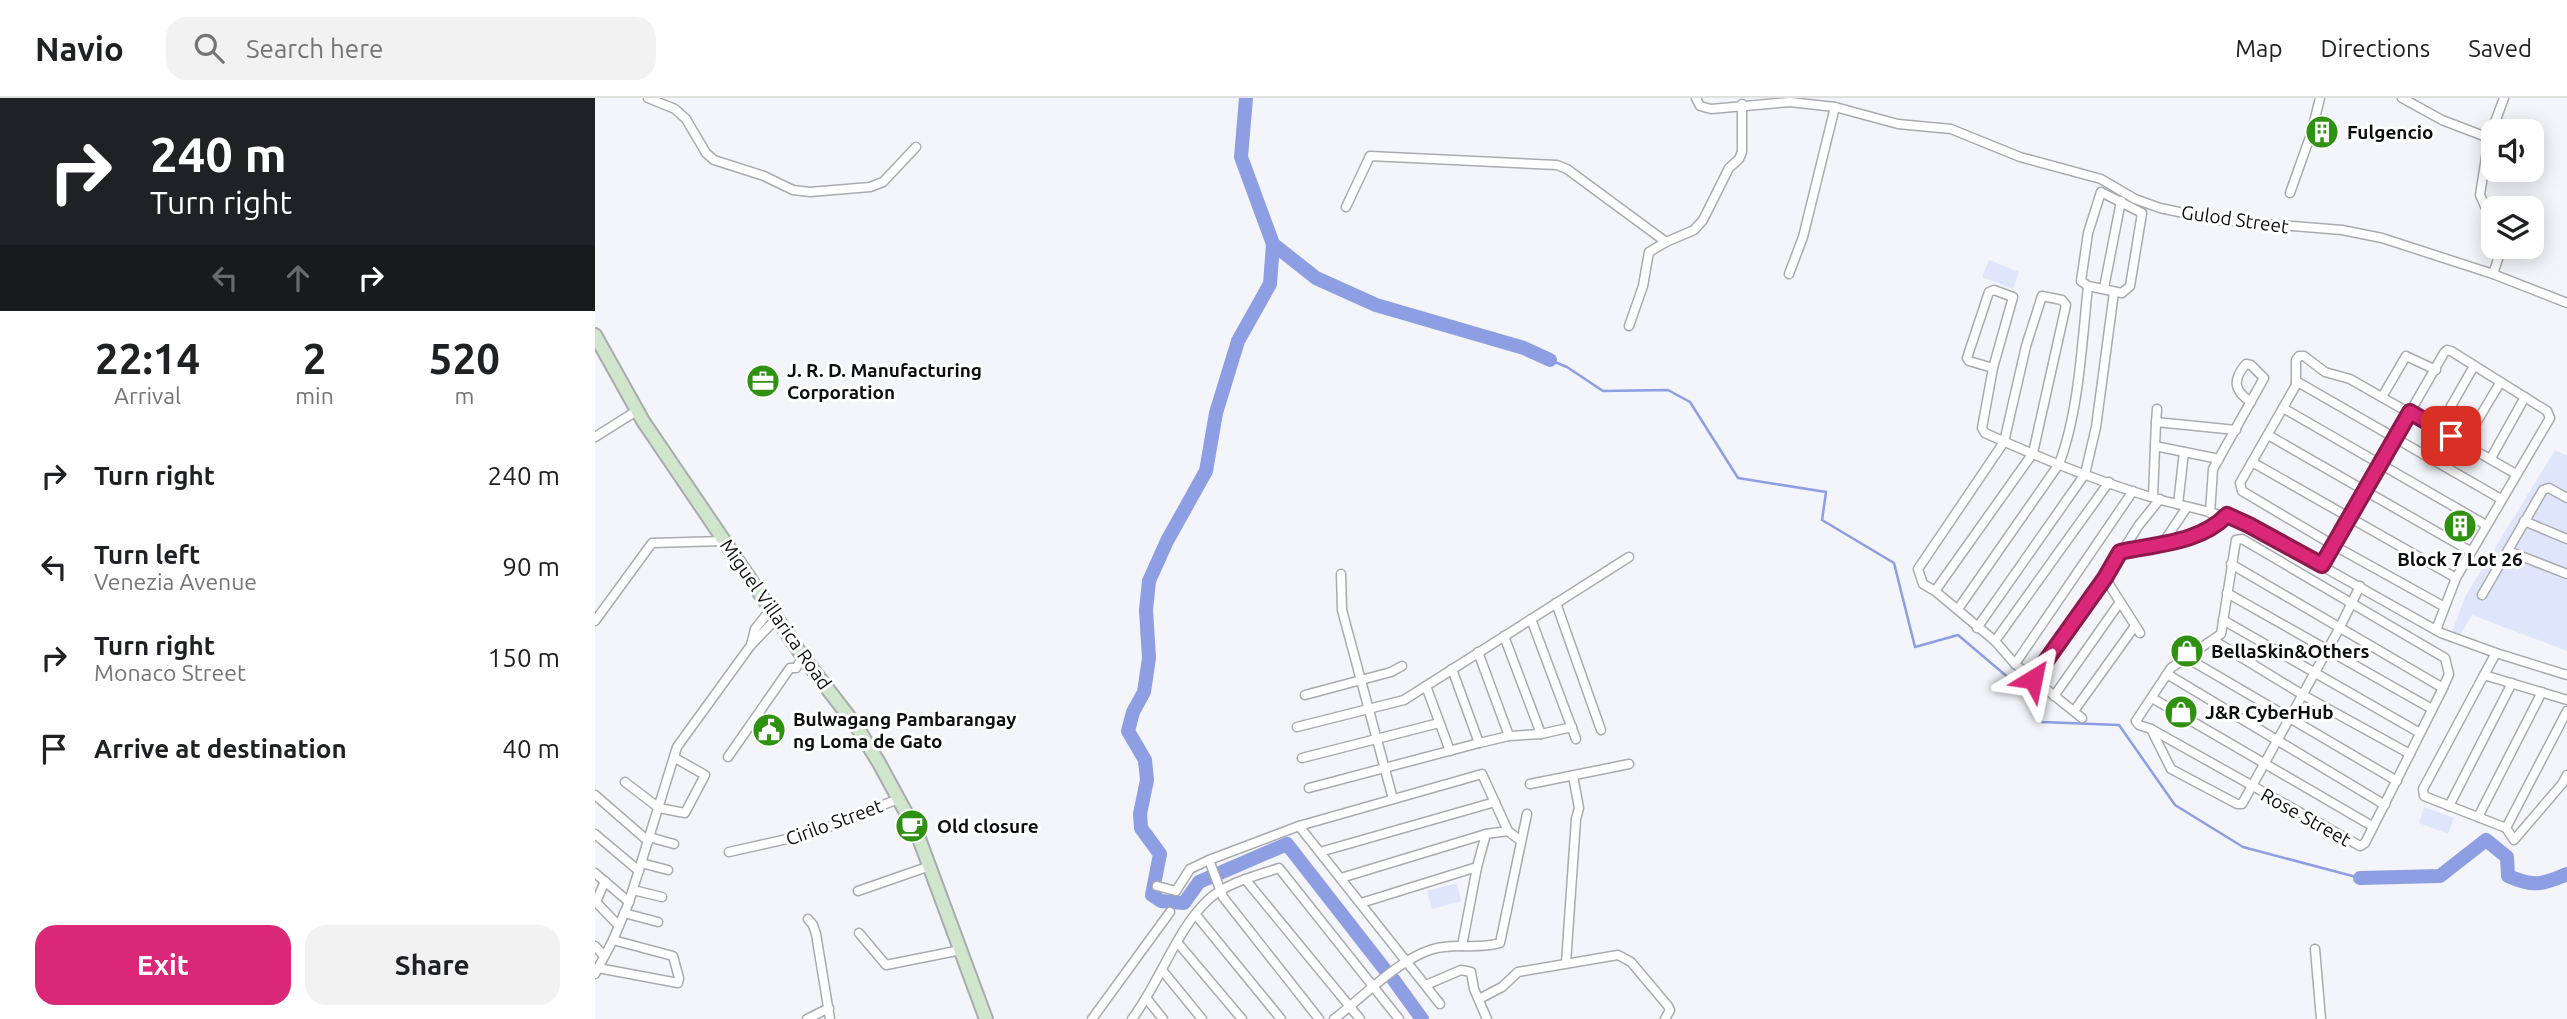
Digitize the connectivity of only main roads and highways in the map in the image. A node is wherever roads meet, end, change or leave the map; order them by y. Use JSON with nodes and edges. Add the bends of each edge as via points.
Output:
{"nodes":[{"id":1,"x":597,"y":345,"type":"edge"},
{"id":2,"x":986,"y":1019,"type":"edge"}],
"edges":[{"from":1,"to":2,"type":"main road","name":"Miguel Villarica Road","via":[[724,541],[857,727],[917,833]]}]}
